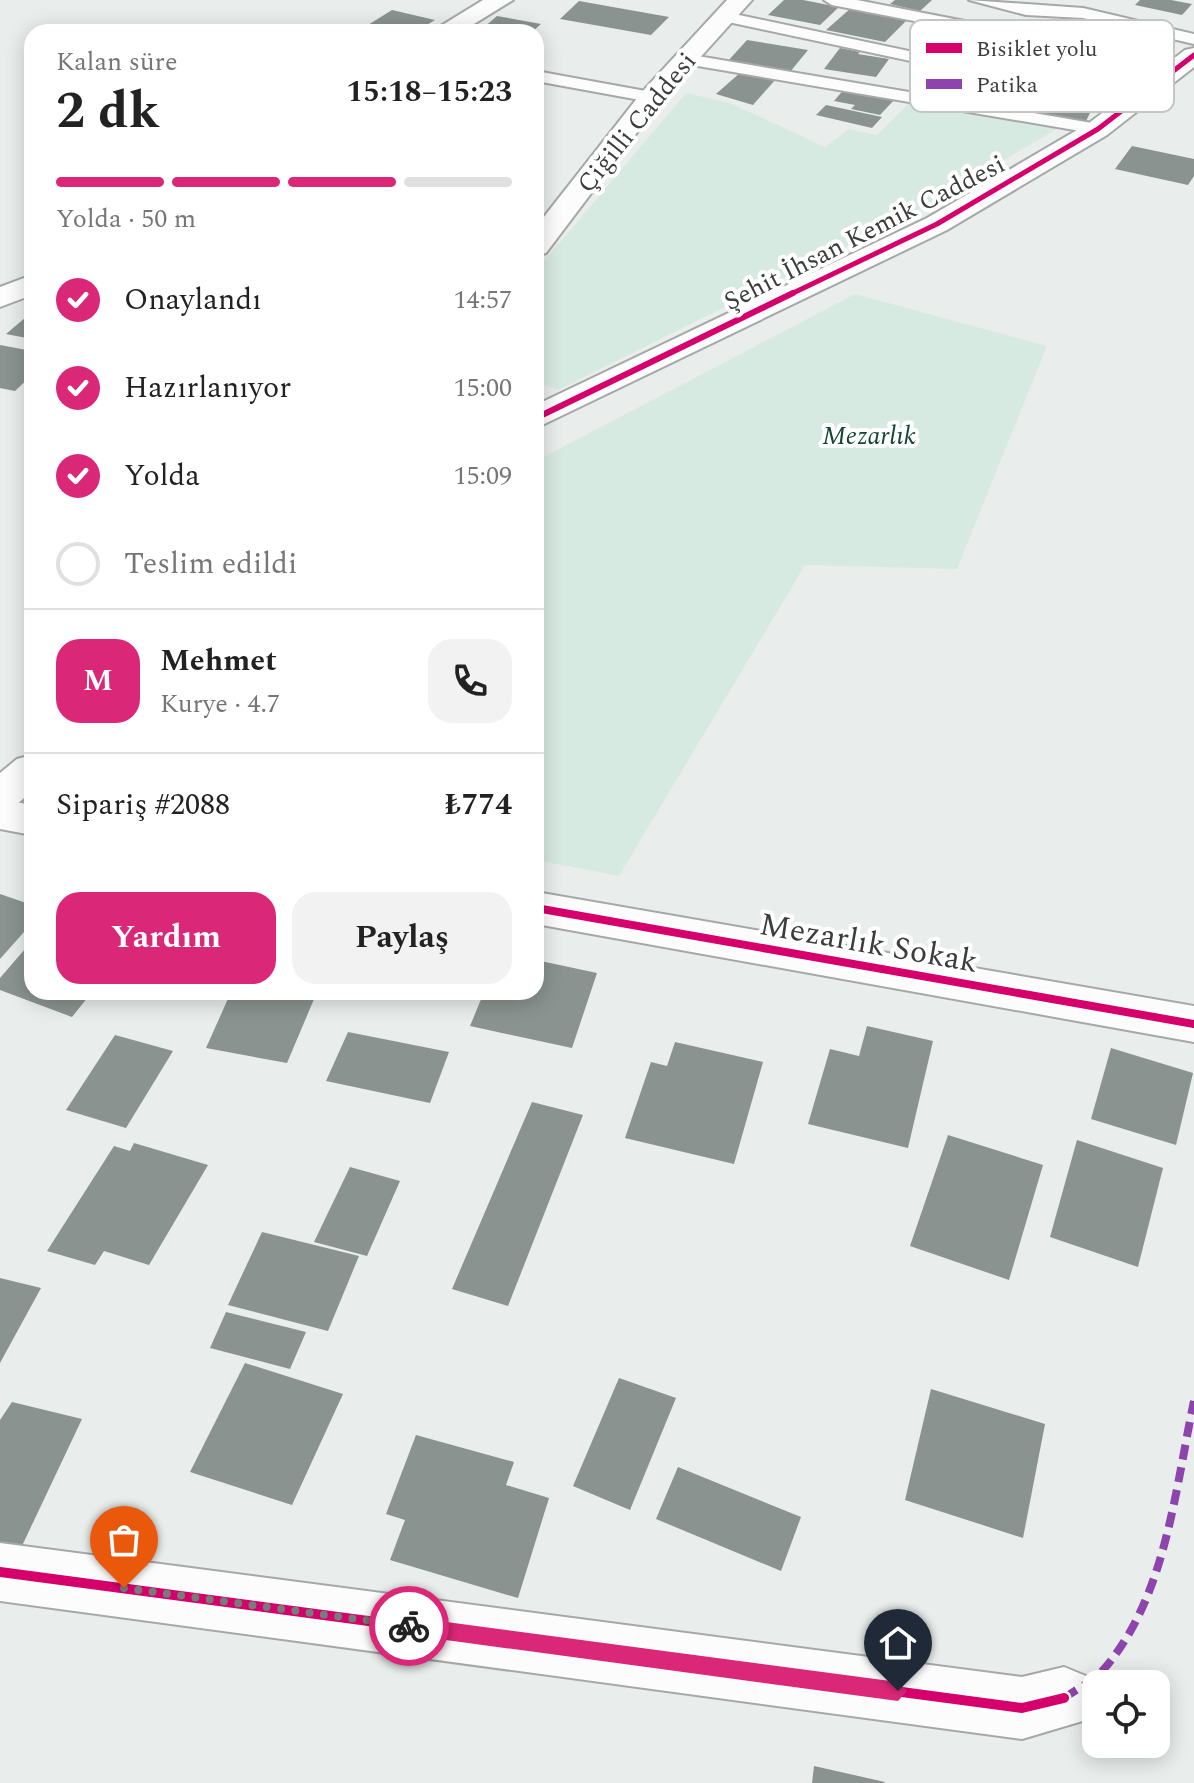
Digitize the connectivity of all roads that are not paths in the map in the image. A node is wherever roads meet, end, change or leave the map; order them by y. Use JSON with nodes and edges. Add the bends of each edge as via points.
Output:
{"nodes":[{"id":1,"x":501,"y":0,"type":"edge"},
{"id":2,"x":832,"y":0,"type":"edge"},
{"id":3,"x":977,"y":0,"type":"edge"},
{"id":4,"x":733,"y":8,"type":"edge"},
{"id":5,"x":948,"y":20,"type":"edge"},
{"id":6,"x":1116,"y":20,"type":"edge"},
{"id":7,"x":458,"y":24,"type":"edge"},
{"id":8,"x":1174,"y":34,"type":"edge"},
{"id":9,"x":1194,"y":39,"type":"edge"},
{"id":10,"x":910,"y":50,"type":"edge"},
{"id":11,"x":686,"y":59,"type":"junction"},
{"id":12,"x":544,"y":77,"type":"edge"},
{"id":13,"x":651,"y":97,"type":"junction"},
{"id":14,"x":910,"y":97,"type":"edge"},
{"id":15,"x":998,"y":112,"type":"edge"},
{"id":16,"x":1119,"y":112,"type":"edge"},
{"id":17,"x":1098,"y":129,"type":"junction"},
{"id":18,"x":544,"y":237,"type":"edge"},
{"id":19,"x":544,"y":414,"type":"edge"},
{"id":20,"x":24,"y":776,"type":"edge"},
{"id":21,"x":0,"y":796,"type":"edge"},
{"id":22,"x":0,"y":814,"type":"edge"},
{"id":23,"x":24,"y":818,"type":"edge"},
{"id":24,"x":544,"y":909,"type":"edge"},
{"id":25,"x":1194,"y":1024,"type":"edge"},
{"id":26,"x":0,"y":1572,"type":"edge"},
{"id":27,"x":1064,"y":1698,"type":"dead end"}],
"edges":[{"from":1,"to":7,"type":"street"},
{"from":2,"to":5,"type":"lane"},
{"from":3,"to":6,"type":"lane"},
{"from":4,"to":10,"type":"lane"},
{"from":4,"to":11,"type":"street","name":"Çiğilli Caddesi"},
{"from":8,"to":9,"type":"lane"},
{"from":11,"to":13,"type":"street","name":"Çiğilli Caddesi"},
{"from":11,"to":14,"type":"lane"},
{"from":12,"to":13,"type":"lane"},
{"from":13,"to":18,"type":"street","name":"Çiğilli Caddesi"},
{"from":15,"to":17,"type":"lane"},
{"from":16,"to":17,"type":"street","name":"Şehit İhsan Kemik Caddesi"},
{"from":17,"to":19,"type":"street","name":"Şehit İhsan Kemik Caddesi","via":[[937,224]]},
{"from":20,"to":21,"type":"street"},
{"from":22,"to":23,"type":"street"},
{"from":24,"to":25,"type":"street","name":"Mezarlık Sokak"},
{"from":26,"to":27,"type":"street","via":[[1022,1708]]}]}
